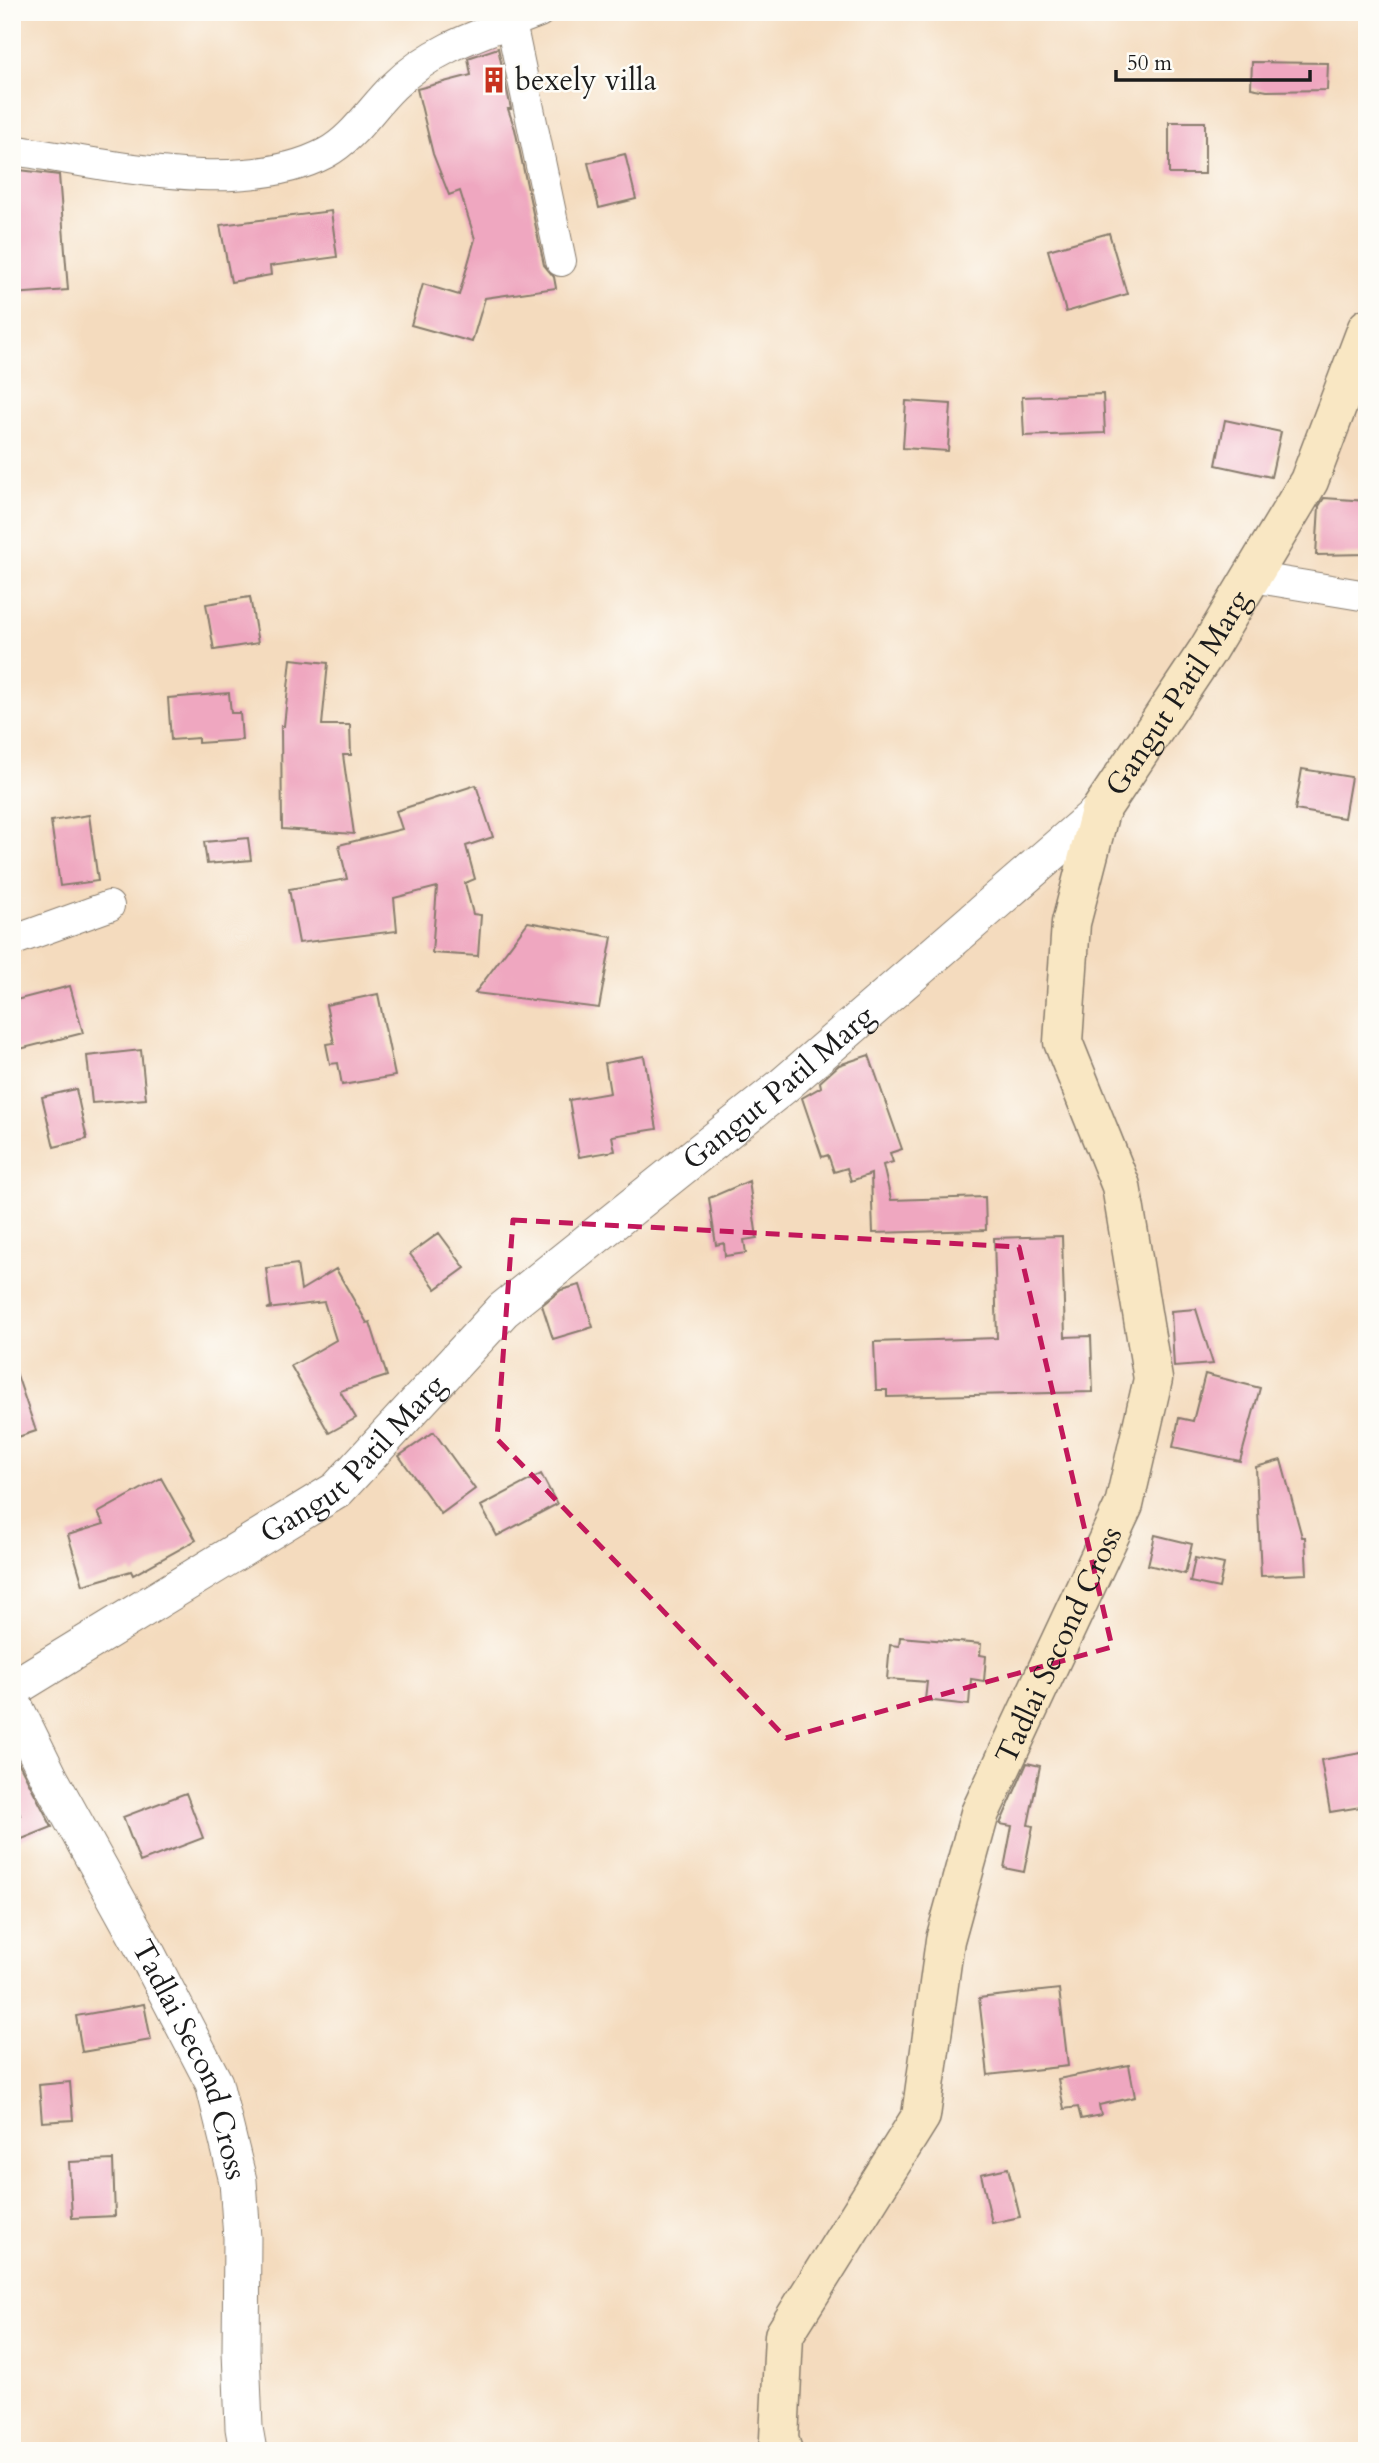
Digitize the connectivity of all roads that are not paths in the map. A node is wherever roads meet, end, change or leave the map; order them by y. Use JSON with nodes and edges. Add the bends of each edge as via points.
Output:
{"nodes":[{"id":1,"x":539,"y":12,"type":"edge"},
{"id":2,"x":511,"y":23,"type":"junction"},
{"id":3,"x":12,"y":150,"type":"edge"},
{"id":4,"x":561,"y":261,"type":"dead end"},
{"id":5,"x":1367,"y":328,"type":"edge"},
{"id":6,"x":1252,"y":577,"type":"junction"},
{"id":7,"x":1367,"y":596,"type":"edge"},
{"id":8,"x":1100,"y":811,"type":"junction"},
{"id":9,"x":109,"y":906,"type":"dead end"},
{"id":10,"x":12,"y":941,"type":"edge"},
{"id":11,"x":12,"y":1689,"type":"edge"},
{"id":12,"x":12,"y":1702,"type":"edge"},
{"id":13,"x":248,"y":2451,"type":"edge"},
{"id":14,"x":783,"y":2451,"type":"edge"}],
"edges":[{"from":1,"to":2,"type":"street"},
{"from":2,"to":3,"type":"street","via":[[436,51],[394,86],[354,131],[328,152],[289,170],[202,177]]},
{"from":2,"to":4,"type":"street"},
{"from":5,"to":6,"type":"main road","name":"Gangut Patil Marg","via":[[1309,481]]},
{"from":6,"to":7,"type":"street"},
{"from":6,"to":8,"type":"main road","name":"Gangut Patil Marg"},
{"from":8,"to":11,"type":"street","name":"Gangut Patil Marg","via":[[783,1086],[503,1310],[337,1490]]},
{"from":8,"to":14,"type":"main road","name":"Tadlai Second Cross","via":[[1071,923],[1063,1042],[1121,1186],[1153,1379],[1124,1506],[980,1813],[945,1940],[921,2116],[783,2334],[779,2439]]},
{"from":9,"to":10,"type":"street"},
{"from":12,"to":13,"type":"street","name":"Tadlai Second Cross","via":[[214,2083],[238,2181],[242,2390]]}]}
